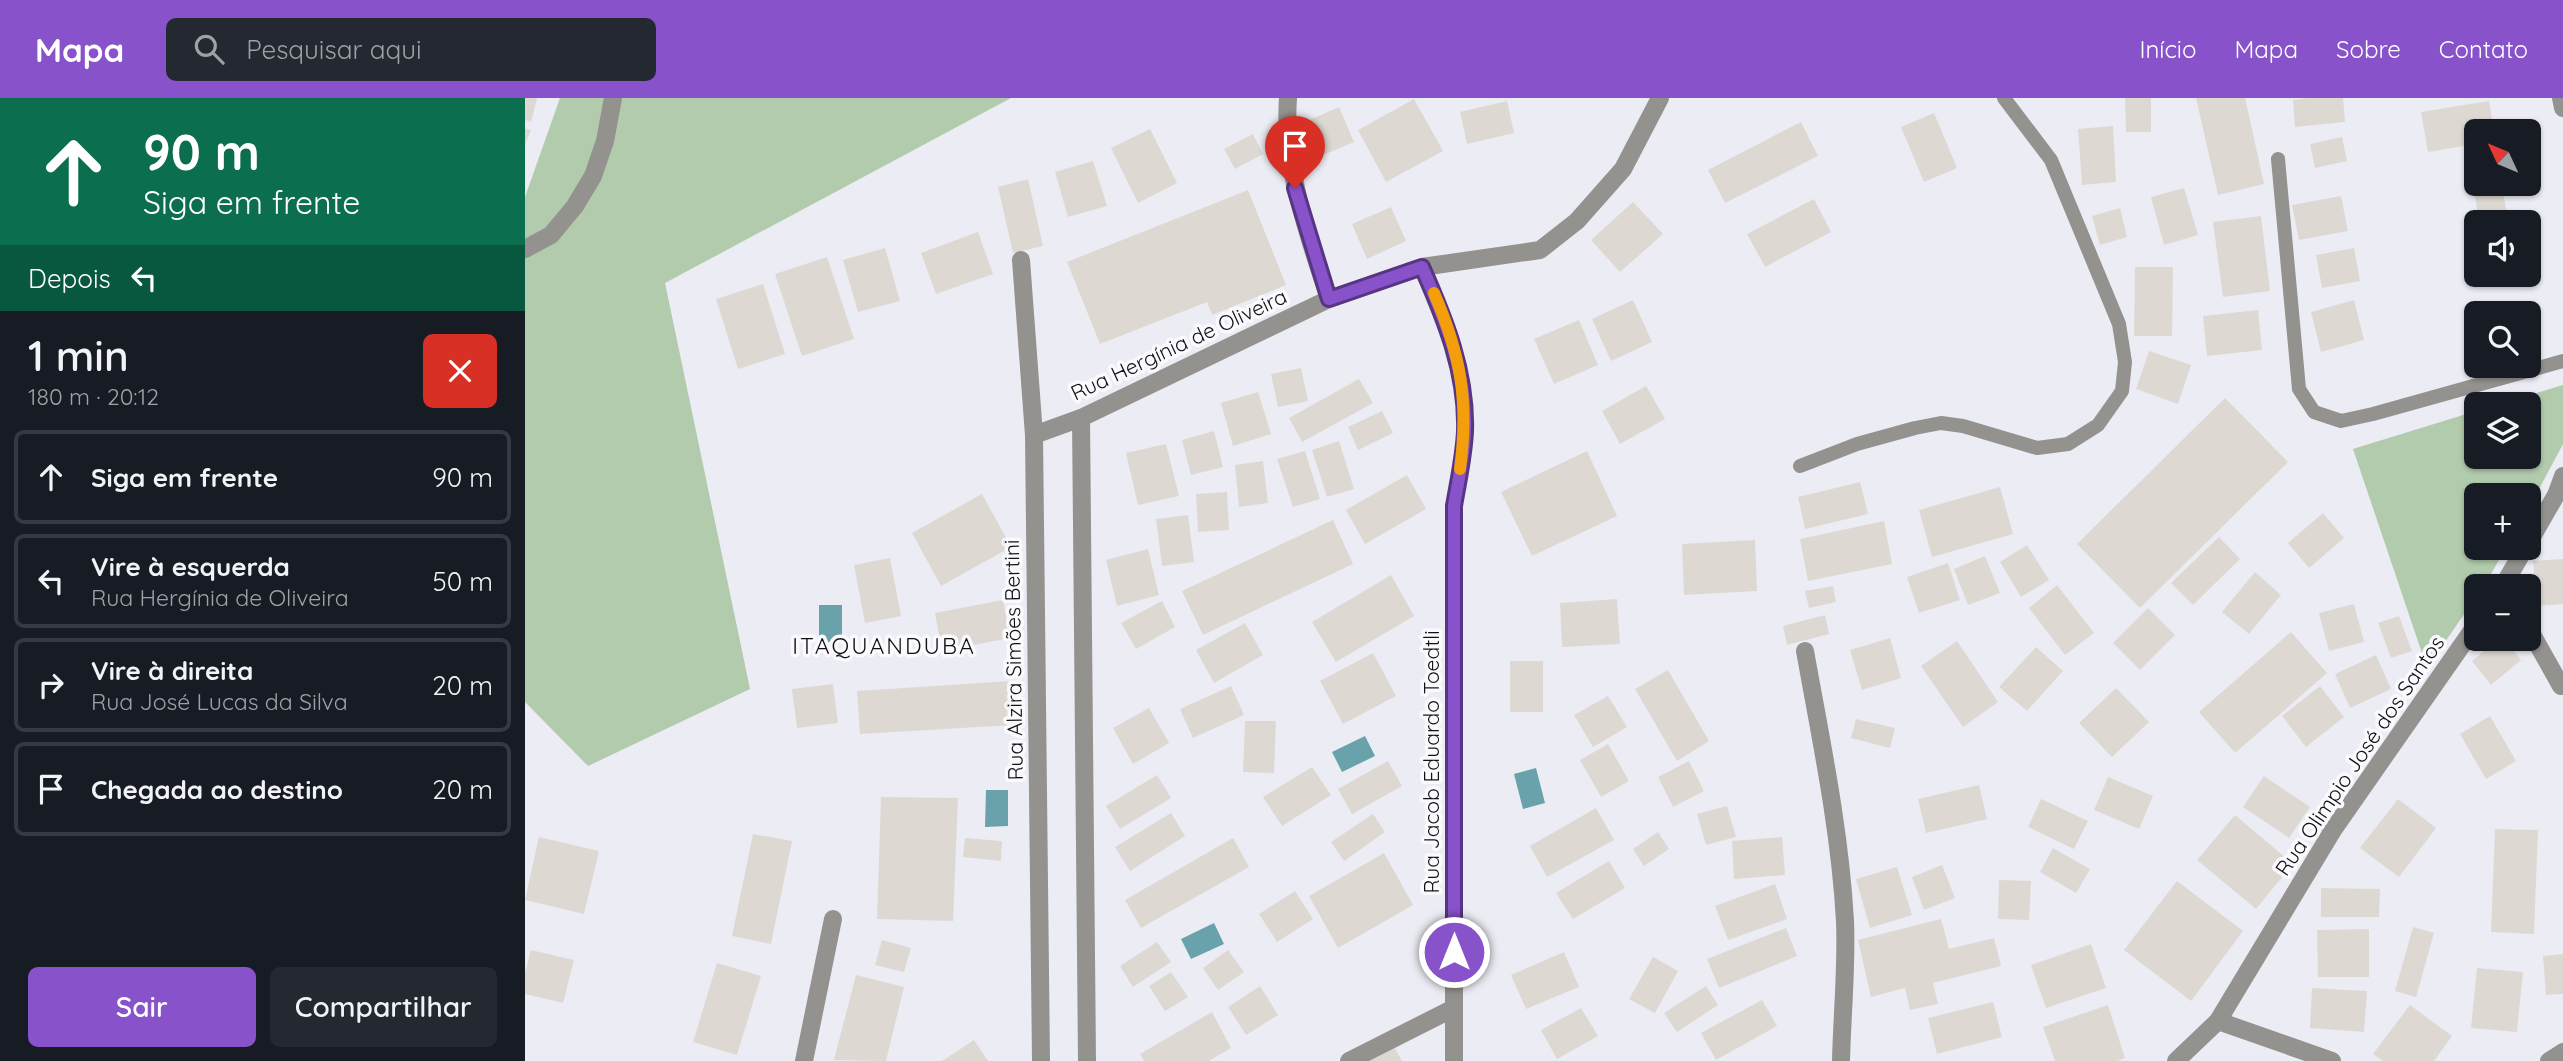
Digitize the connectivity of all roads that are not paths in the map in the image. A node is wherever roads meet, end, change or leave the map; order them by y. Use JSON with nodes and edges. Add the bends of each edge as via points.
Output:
{"nodes":[{"id":1,"x":613,"y":98,"type":"edge"},
{"id":2,"x":1288,"y":98,"type":"edge"},
{"id":3,"x":1642,"y":98,"type":"edge"},
{"id":4,"x":1660,"y":98,"type":"edge"},
{"id":5,"x":2004,"y":98,"type":"edge"},
{"id":6,"x":2561,"y":98,"type":"edge"},
{"id":7,"x":2563,"y":108,"type":"edge"},
{"id":8,"x":1648,"y":118,"type":"junction"},
{"id":9,"x":2278,"y":159,"type":"dead end"},
{"id":10,"x":525,"y":249,"type":"edge"},
{"id":11,"x":1021,"y":260,"type":"dead end"},
{"id":12,"x":1422,"y":267,"type":"junction"},
{"id":13,"x":1329,"y":299,"type":"junction"},
{"id":14,"x":2563,"y":360,"type":"edge"},
{"id":15,"x":1081,"y":418,"type":"junction"},
{"id":16,"x":1034,"y":435,"type":"junction"},
{"id":17,"x":1800,"y":466,"type":"dead end"},
{"id":18,"x":2563,"y":476,"type":"edge"},
{"id":19,"x":1454,"y":506,"type":"joint"},
{"id":20,"x":2541,"y":521,"type":"edge"},
{"id":21,"x":2464,"y":642,"type":"edge"},
{"id":22,"x":2541,"y":650,"type":"edge"},
{"id":23,"x":1805,"y":651,"type":"dead end"},
{"id":24,"x":2561,"y":686,"type":"dead end"},
{"id":25,"x":832,"y":919,"type":"dead end"},
{"id":26,"x":1454,"y":1008,"type":"junction"},
{"id":27,"x":2218,"y":1021,"type":"junction"},
{"id":28,"x":2563,"y":1052,"type":"edge"},
{"id":29,"x":804,"y":1061,"type":"edge"},
{"id":30,"x":1041,"y":1061,"type":"edge"},
{"id":31,"x":1087,"y":1061,"type":"edge"},
{"id":32,"x":1349,"y":1061,"type":"edge"},
{"id":33,"x":1454,"y":1061,"type":"edge"},
{"id":34,"x":1841,"y":1061,"type":"edge"},
{"id":35,"x":2176,"y":1061,"type":"edge"},
{"id":36,"x":2332,"y":1061,"type":"edge"},
{"id":37,"x":2549,"y":1061,"type":"edge"}],
"edges":[{"from":1,"to":10,"type":"street","via":[[597,164],[575,206],[551,235]]},
{"from":2,"to":13,"type":"street","via":[[1286,124],[1295,188]]},
{"from":3,"to":8,"type":"street"},
{"from":4,"to":8,"type":"street","name":"Rua Hergínia de Oliveira"},
{"from":5,"to":17,"type":"lane","via":[[2051,160],[2119,324],[2125,362],[2122,391],[2098,425],[2068,444],[2037,449],[1941,423],[1857,444]]},
{"from":6,"to":7,"type":"street"},
{"from":8,"to":12,"type":"street","name":"Rua Hergínia de Oliveira","via":[[1623,169],[1577,221],[1540,250]]},
{"from":9,"to":14,"type":"lane","via":[[2299,389],[2314,412],[2341,421]]},
{"from":11,"to":16,"type":"street","name":"Rua Alzira Simões Bertini"},
{"from":12,"to":13,"type":"street","name":"Rua Hergínia de Oliveira"},
{"from":12,"to":19,"type":"lane","via":[[1443,313],[1464,394],[1465,433]]},
{"from":13,"to":15,"type":"street","name":"Rua Hergínia de Oliveira"},
{"from":15,"to":16,"type":"street","name":"Rua Hergínia de Oliveira"},
{"from":15,"to":31,"type":"street"},
{"from":16,"to":30,"type":"street","name":"Rua Alzira Simões Bertini"},
{"from":18,"to":20,"type":"street"},
{"from":19,"to":26,"type":"street","name":"Rua Jacob Eduardo Toedtli"},
{"from":21,"to":27,"type":"street","name":"Rua Olimpio José dos Santos","via":[[2333,830]]},
{"from":22,"to":24,"type":"street"},
{"from":23,"to":34,"type":"street","via":[[1842,876]]},
{"from":25,"to":29,"type":"street"},
{"from":26,"to":32,"type":"street"},
{"from":26,"to":33,"type":"street","name":"Rua Jacob Eduardo Toedtli"},
{"from":27,"to":35,"type":"street","name":"Rua Olimpio José dos Santos"},
{"from":27,"to":36,"type":"street"},
{"from":28,"to":37,"type":"street"}]}
